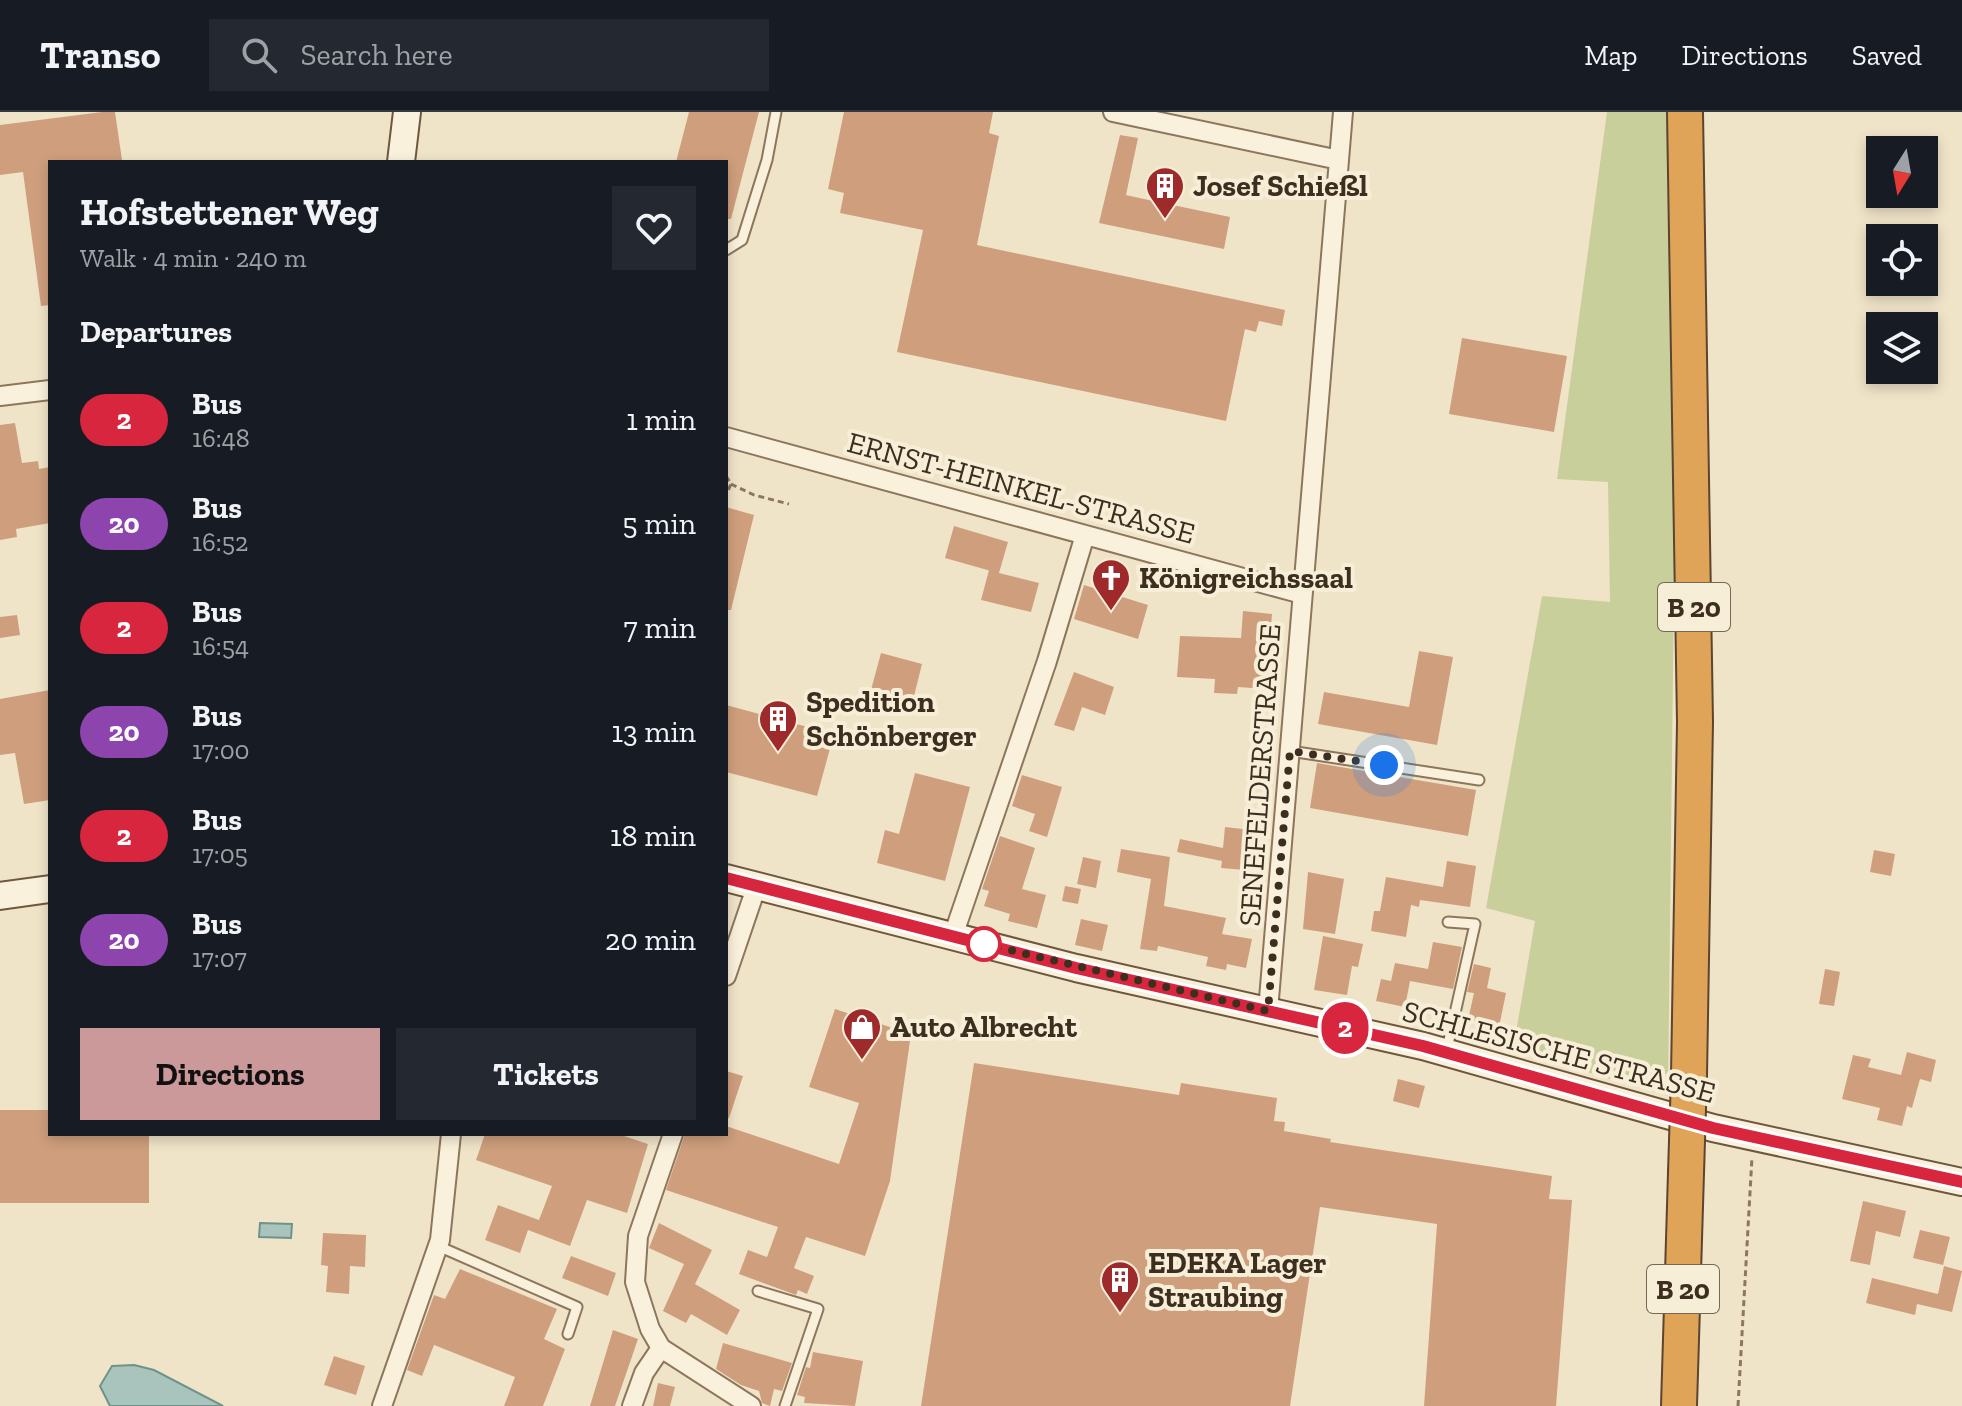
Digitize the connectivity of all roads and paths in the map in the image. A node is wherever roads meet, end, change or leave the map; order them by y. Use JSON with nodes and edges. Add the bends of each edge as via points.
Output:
{"nodes":[{"id":1,"x":407,"y":112,"type":"edge"},
{"id":2,"x":776,"y":112,"type":"edge"},
{"id":3,"x":1113,"y":112,"type":"edge"},
{"id":4,"x":1343,"y":112,"type":"edge"},
{"id":5,"x":1685,"y":112,"type":"edge"},
{"id":6,"x":401,"y":160,"type":"edge"},
{"id":7,"x":1339,"y":160,"type":"junction"},
{"id":8,"x":728,"y":249,"type":"edge"},
{"id":9,"x":48,"y":390,"type":"edge"},
{"id":10,"x":0,"y":396,"type":"edge"},
{"id":11,"x":728,"y":438,"type":"edge"},
{"id":12,"x":728,"y":479,"type":"edge"},
{"id":13,"x":731,"y":484,"type":"junction"},
{"id":14,"x":728,"y":491,"type":"edge"},
{"id":15,"x":789,"y":504,"type":"dead end"},
{"id":16,"x":1085,"y":535,"type":"junction"},
{"id":17,"x":1302,"y":594,"type":"junction"},
{"id":18,"x":1290,"y":751,"type":"junction"},
{"id":19,"x":1479,"y":780,"type":"dead end"},
{"id":20,"x":728,"y":878,"type":"edge"},
{"id":21,"x":757,"y":885,"type":"junction"},
{"id":22,"x":48,"y":889,"type":"edge"},
{"id":23,"x":0,"y":896,"type":"edge"},
{"id":24,"x":1448,"y":922,"type":"dead end"},
{"id":25,"x":953,"y":936,"type":"junction"},
{"id":26,"x":728,"y":970,"type":"edge"},
{"id":27,"x":1268,"y":1011,"type":"junction"},
{"id":28,"x":1446,"y":1052,"type":"junction"},
{"id":29,"x":451,"y":1136,"type":"edge"},
{"id":30,"x":672,"y":1136,"type":"edge"},
{"id":31,"x":1754,"y":1137,"type":"junction"},
{"id":32,"x":1962,"y":1182,"type":"edge"},
{"id":33,"x":438,"y":1246,"type":"junction"},
{"id":34,"x":758,"y":1291,"type":"dead end"},
{"id":35,"x":568,"y":1334,"type":"dead end"},
{"id":36,"x":661,"y":1348,"type":"junction"},
{"id":37,"x":382,"y":1406,"type":"edge"},
{"id":38,"x":632,"y":1406,"type":"edge"},
{"id":39,"x":751,"y":1406,"type":"edge"},
{"id":40,"x":785,"y":1406,"type":"edge"},
{"id":41,"x":1679,"y":1406,"type":"edge"},
{"id":42,"x":1738,"y":1406,"type":"edge"}],
"edges":[{"from":1,"to":6,"type":"street"},
{"from":2,"to":8,"type":"lane","via":[[742,240]]},
{"from":3,"to":7,"type":"street"},
{"from":4,"to":7,"type":"street","name":"SENEFELDERSTRASSE"},
{"from":5,"to":41,"type":"highway","number":"B 20","bridge":true,"via":[[1695,722]]},
{"from":7,"to":17,"type":"street","name":"SENEFELDERSTRASSE"},
{"from":9,"to":10,"type":"street"},
{"from":11,"to":16,"type":"street","name":"ERNST-HEINKEL-STRASSE"},
{"from":12,"to":13,"type":"path"},
{"from":13,"to":14,"type":"path"},
{"from":13,"to":15,"type":"path"},
{"from":16,"to":17,"type":"street","name":"ERNST-HEINKEL-STRASSE"},
{"from":16,"to":25,"type":"street"},
{"from":17,"to":18,"type":"street","name":"SENEFELDERSTRASSE"},
{"from":18,"to":19,"type":"lane"},
{"from":18,"to":27,"type":"street","name":"SENEFELDERSTRASSE"},
{"from":20,"to":21,"type":"street","name":"SCHLESISCHE STRASSE"},
{"from":21,"to":25,"type":"street","name":"SCHLESISCHE STRASSE"},
{"from":21,"to":26,"type":"street"},
{"from":22,"to":23,"type":"street"},
{"from":24,"to":28,"type":"lane","via":[[1475,924]]},
{"from":25,"to":27,"type":"street","name":"SCHLESISCHE STRASSE"},
{"from":27,"to":28,"type":"street","name":"SCHLESISCHE STRASSE"},
{"from":28,"to":31,"type":"street","name":"SCHLESISCHE STRASSE"},
{"from":29,"to":33,"type":"street"},
{"from":30,"to":36,"type":"street","via":[[634,1259],[635,1282]]},
{"from":31,"to":32,"type":"street","name":"SCHLESISCHE STRASSE"},
{"from":31,"to":42,"type":"path"},
{"from":33,"to":35,"type":"lane","via":[[577,1307]]},
{"from":33,"to":37,"type":"street"},
{"from":34,"to":40,"type":"lane","via":[[818,1309]]},
{"from":36,"to":38,"type":"street","via":[[644,1373]]},
{"from":36,"to":39,"type":"street"}]}
